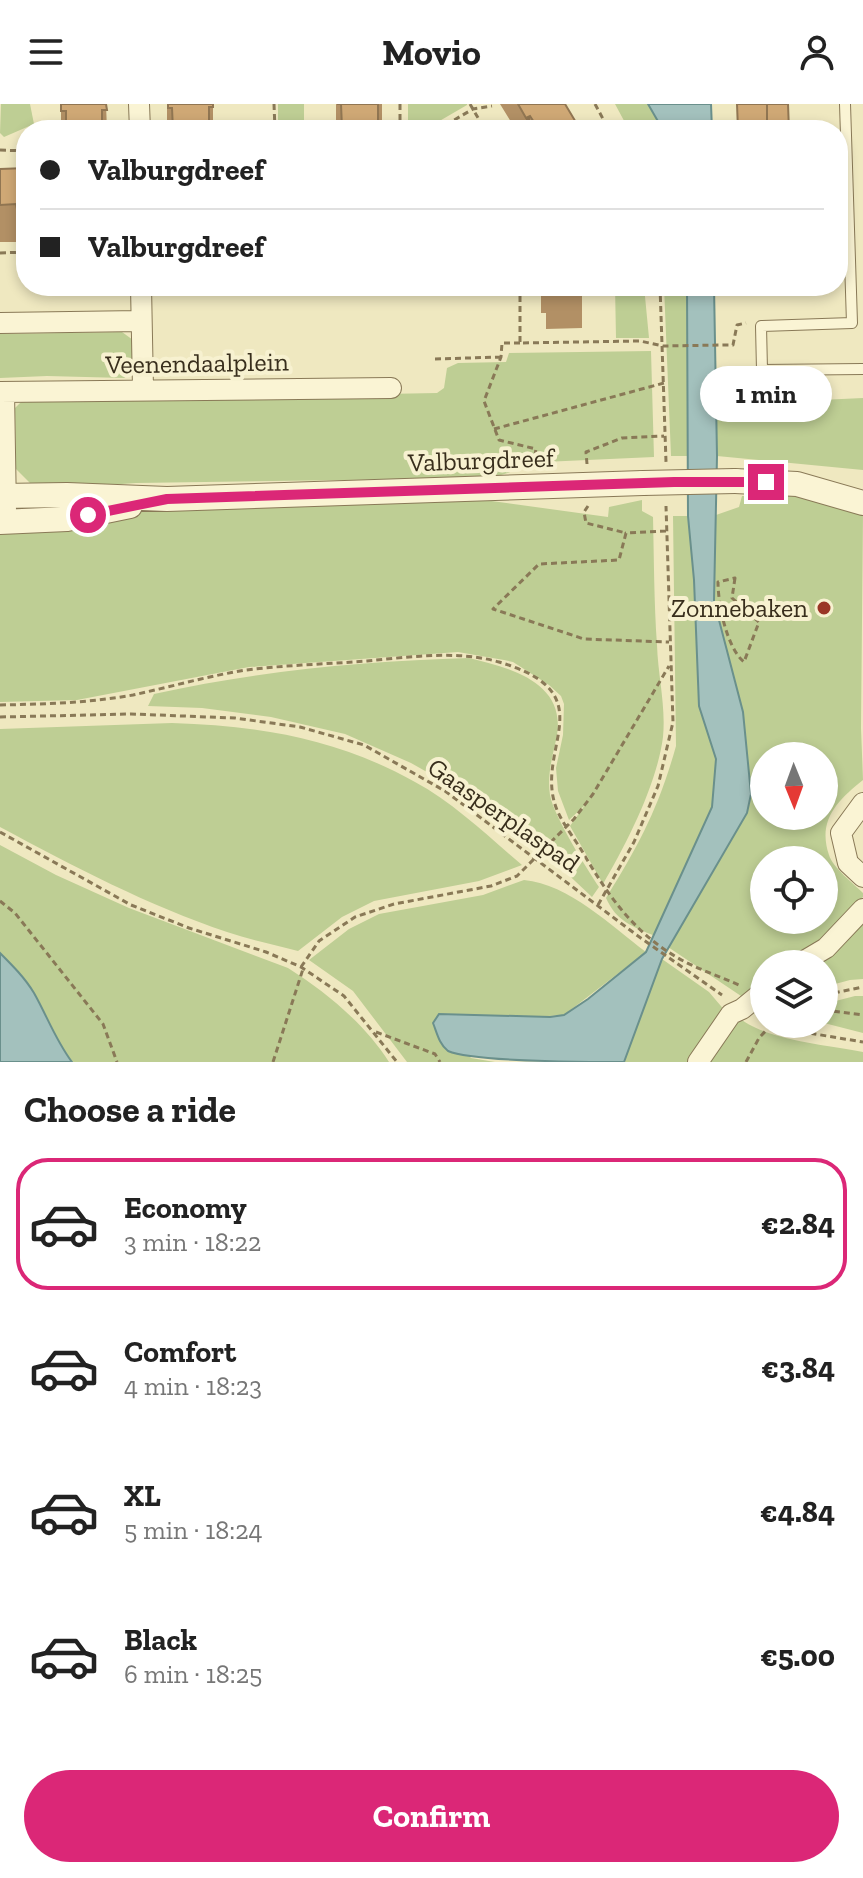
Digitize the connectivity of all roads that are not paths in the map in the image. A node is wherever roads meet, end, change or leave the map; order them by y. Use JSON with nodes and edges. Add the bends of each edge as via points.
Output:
{"nodes":[{"id":1,"x":848,"y":198,"type":"edge"},
{"id":2,"x":141,"y":296,"type":"edge"},
{"id":3,"x":140,"y":321,"type":"junction"},
{"id":4,"x":0,"y":323,"type":"edge"},
{"id":5,"x":863,"y":369,"type":"edge"},
{"id":6,"x":391,"y":388,"type":"dead end"},
{"id":7,"x":143,"y":389,"type":"junction"},
{"id":8,"x":2,"y":392,"type":"edge"},
{"id":9,"x":797,"y":484,"type":"junction"},
{"id":10,"x":863,"y":485,"type":"edge"},
{"id":11,"x":3,"y":496,"type":"edge"},
{"id":12,"x":167,"y":499,"type":"junction"},
{"id":13,"x":863,"y":503,"type":"edge"},
{"id":14,"x":3,"y":522,"type":"edge"},
{"id":15,"x":863,"y":803,"type":"edge"},
{"id":16,"x":863,"y":877,"type":"edge"},
{"id":17,"x":863,"y":909,"type":"edge"},
{"id":18,"x":823,"y":950,"type":"edge"},
{"id":19,"x":750,"y":1003,"type":"edge"},
{"id":20,"x":698,"y":1062,"type":"edge"}],
"edges":[{"from":1,"to":5,"type":"lane","via":[[852,323],[761,326],[762,370]]},
{"from":2,"to":3,"type":"street"},
{"from":3,"to":4,"type":"street","name":"Veenendaalplein"},
{"from":3,"to":7,"type":"street"},
{"from":6,"to":7,"type":"street","name":"Veenendaalplein"},
{"from":7,"to":8,"type":"street","name":"Veenendaalplein"},
{"from":8,"to":11,"type":"street","name":"Veenendaalplein"},
{"from":9,"to":10,"type":"street","name":"Valburgdreef"},
{"from":9,"to":12,"type":"street","name":"Valburgdreef","bridge":true,"via":[[594,478],[531,486]]},
{"from":9,"to":13,"type":"street","name":"Valburgdreef"},
{"from":11,"to":12,"type":"street","name":"Valburgdreef"},
{"from":11,"to":14,"type":"street","name":"Veenendaalplein"},
{"from":12,"to":14,"type":"street","name":"Valburgdreef","via":[[67,519]]},
{"from":15,"to":16,"type":"street","via":[[841,833],[848,863]]},
{"from":17,"to":18,"type":"street"},
{"from":19,"to":20,"type":"street","via":[[731,1014]]}]}
